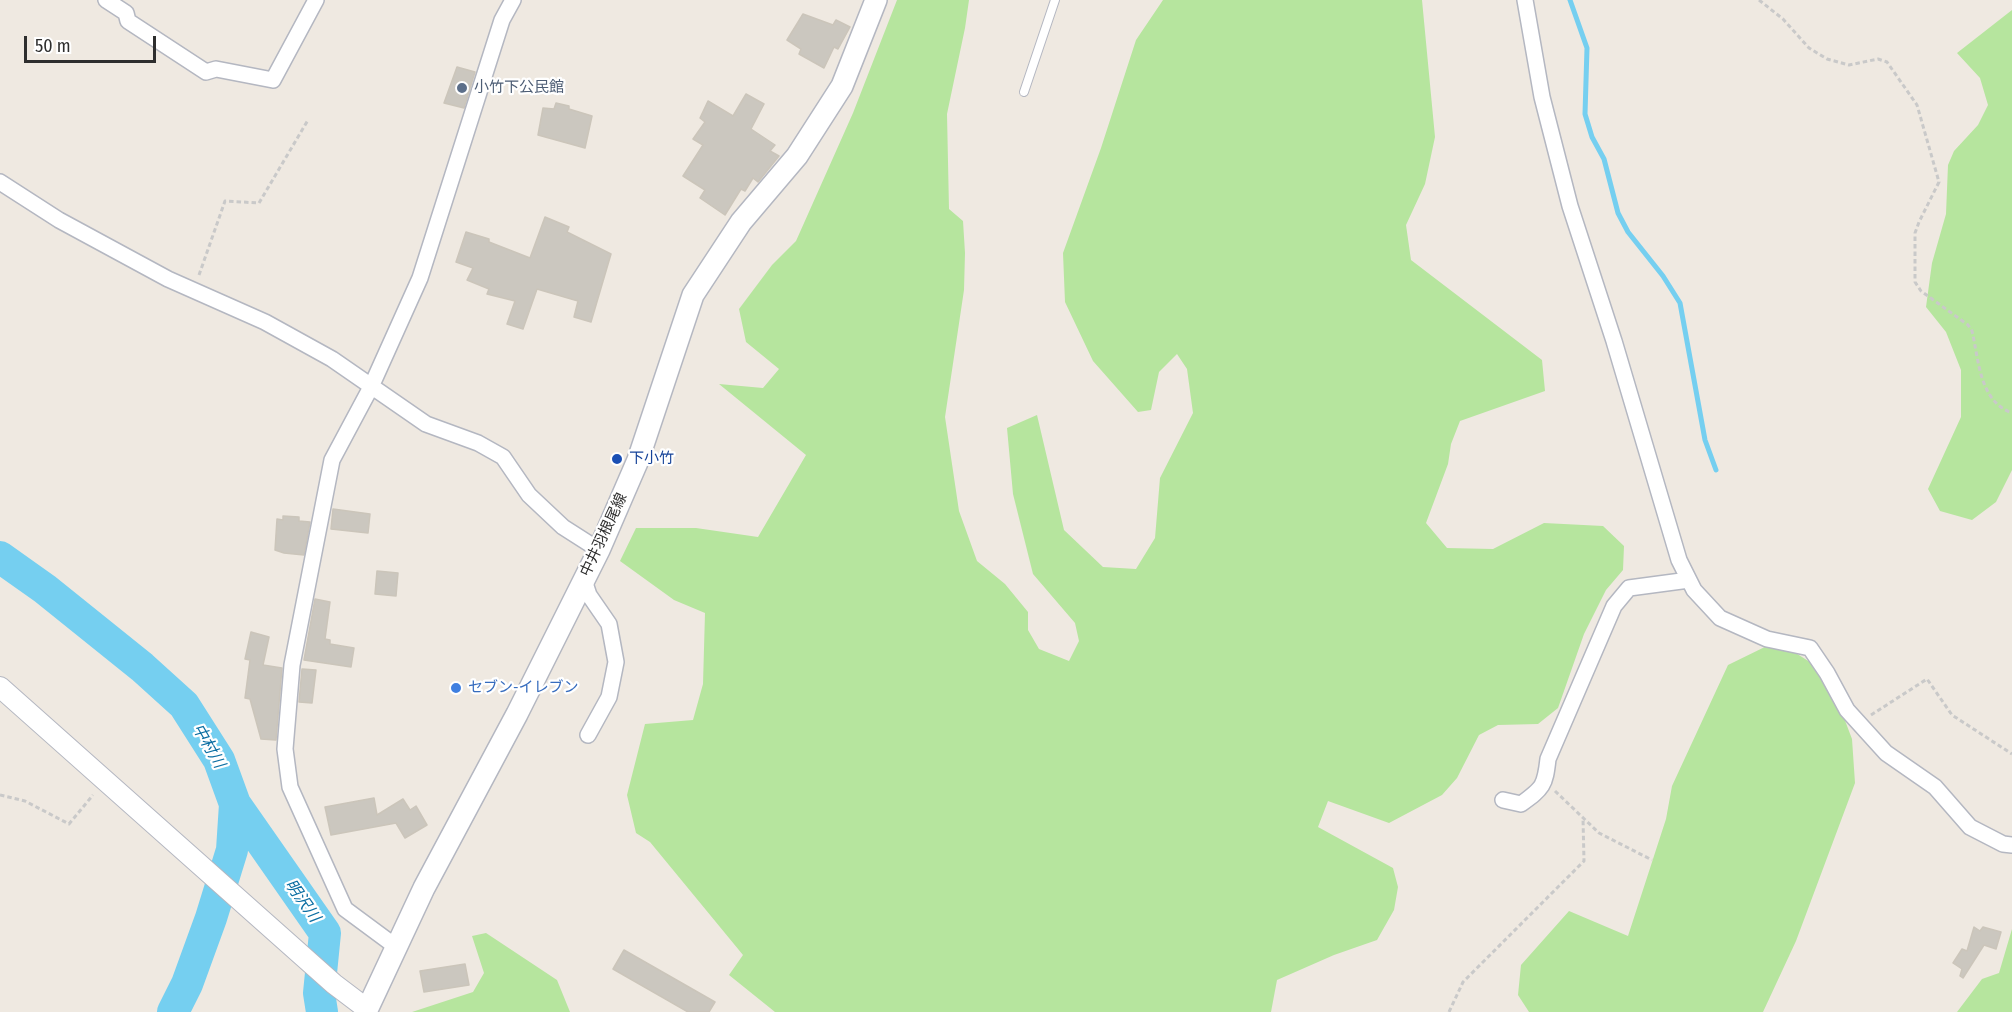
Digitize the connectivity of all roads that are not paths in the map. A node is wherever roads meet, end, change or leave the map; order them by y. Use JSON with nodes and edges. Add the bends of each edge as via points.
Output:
{"nodes":[{"id":1,"x":106,"y":0,"type":"edge"},
{"id":2,"x":316,"y":0,"type":"edge"},
{"id":3,"x":513,"y":0,"type":"edge"},
{"id":4,"x":876,"y":0,"type":"edge"},
{"id":5,"x":1055,"y":0,"type":"edge"},
{"id":6,"x":1525,"y":0,"type":"edge"},
{"id":7,"x":1024,"y":92,"type":"dead end"},
{"id":8,"x":0,"y":182,"type":"edge"},
{"id":9,"x":371,"y":387,"type":"junction"},
{"id":10,"x":599,"y":550,"type":"junction"},
{"id":11,"x":584,"y":580,"type":"junction"},
{"id":12,"x":1689,"y":580,"type":"junction"},
{"id":13,"x":0,"y":687,"type":"edge"},
{"id":14,"x":588,"y":735,"type":"dead end"},
{"id":15,"x":1503,"y":800,"type":"dead end"},
{"id":16,"x":2012,"y":845,"type":"edge"},
{"id":17,"x":395,"y":946,"type":"junction"},
{"id":18,"x":366,"y":1011,"type":"edge"}],
"edges":[{"from":1,"to":2,"type":"street","via":[[126,14],[128,21],[206,72],[216,69],[273,80]]},
{"from":3,"to":9,"type":"street","via":[[502,20],[420,278]]},
{"from":4,"to":10,"type":"main road","name":"中井羽根尾線","via":[[842,86],[797,156],[741,222],[693,295],[638,460]]},
{"from":5,"to":7,"type":"lane"},
{"from":6,"to":12,"type":"street","via":[[1542,96],[1570,207],[1678,560]]},
{"from":8,"to":9,"type":"street","via":[[58,220],[332,359]]},
{"from":9,"to":10,"type":"street","via":[[426,424],[478,443],[503,457],[529,495],[564,527]]},
{"from":9,"to":17,"type":"street","via":[[332,460],[292,665],[285,749],[291,787],[345,909]]},
{"from":10,"to":11,"type":"main road","name":"中井羽根尾線"},
{"from":11,"to":14,"type":"street","via":[[609,624],[616,662],[609,697]]},
{"from":11,"to":17,"type":"main road","name":"中井羽根尾線"},
{"from":12,"to":15,"type":"street","via":[[1629,588],[1614,606],[1548,759],[1545,781],[1521,804]]},
{"from":12,"to":16,"type":"street","via":[[1720,618],[1767,639],[1810,648],[1847,710],[1886,753],[1935,787],[1970,827]]},
{"from":13,"to":18,"type":"street"},
{"from":17,"to":18,"type":"main road","name":"中井羽根尾線"}]}
